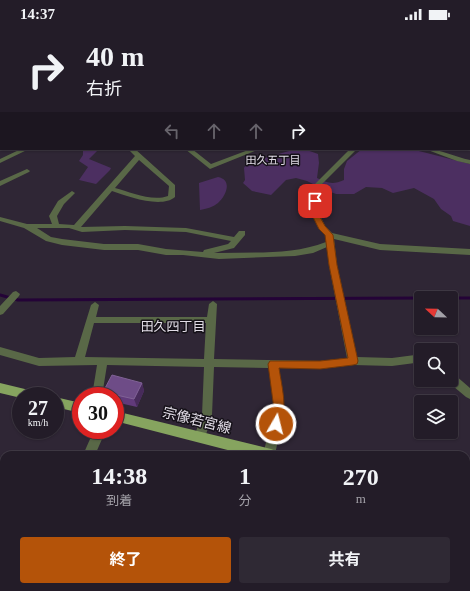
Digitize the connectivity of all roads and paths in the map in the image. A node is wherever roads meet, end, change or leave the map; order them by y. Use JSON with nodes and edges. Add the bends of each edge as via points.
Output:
{"nodes":[{"id":1,"x":24,"y":150,"type":"edge"},
{"id":2,"x":131,"y":150,"type":"edge"},
{"id":3,"x":191,"y":150,"type":"edge"},
{"id":4,"x":255,"y":150,"type":"edge"},
{"id":5,"x":353,"y":150,"type":"edge"},
{"id":6,"x":431,"y":150,"type":"edge"},
{"id":7,"x":139,"y":156,"type":"junction"},
{"id":8,"x":0,"y":161,"type":"edge"},
{"id":9,"x":470,"y":162,"type":"edge"},
{"id":10,"x":27,"y":171,"type":"dead end"},
{"id":11,"x":0,"y":184,"type":"edge"},
{"id":12,"x":111,"y":189,"type":"junction"},
{"id":13,"x":72,"y":193,"type":"dead end"},
{"id":14,"x":0,"y":219,"type":"edge"},
{"id":15,"x":28,"y":226,"type":"junction"},
{"id":16,"x":56,"y":226,"type":"junction"},
{"id":17,"x":76,"y":228,"type":"junction"},
{"id":18,"x":330,"y":239,"type":"junction"},
{"id":19,"x":470,"y":252,"type":"edge"},
{"id":20,"x":198,"y":254,"type":"junction"},
{"id":21,"x":16,"y":294,"type":"dead end"},
{"id":22,"x":213,"y":304,"type":"dead end"},
{"id":23,"x":95,"y":305,"type":"dead end"},
{"id":24,"x":0,"y":312,"type":"edge"},
{"id":25,"x":91,"y":320,"type":"junction"},
{"id":26,"x":211,"y":320,"type":"junction"},
{"id":27,"x":0,"y":351,"type":"edge"},
{"id":28,"x":79,"y":360,"type":"junction"},
{"id":29,"x":414,"y":360,"type":"edge"},
{"id":30,"x":103,"y":361,"type":"junction"},
{"id":31,"x":353,"y":361,"type":"junction"},
{"id":32,"x":209,"y":363,"type":"junction"},
{"id":33,"x":274,"y":364,"type":"junction"},
{"id":34,"x":458,"y":383,"type":"edge"},
{"id":35,"x":99,"y":387,"type":"edge"},
{"id":36,"x":0,"y":388,"type":"edge"},
{"id":37,"x":12,"y":391,"type":"edge"},
{"id":38,"x":469,"y":392,"type":"edge"},
{"id":39,"x":124,"y":418,"type":"edge"},
{"id":40,"x":200,"y":437,"type":"junction"},
{"id":41,"x":96,"y":439,"type":"edge"},
{"id":42,"x":91,"y":451,"type":"edge"},
{"id":43,"x":254,"y":451,"type":"edge"},
{"id":44,"x":271,"y":451,"type":"edge"}],
"edges":[{"from":1,"to":8,"type":"street"},
{"from":2,"to":7,"type":"street"},
{"from":3,"to":4,"type":"street","via":[[210,167]]},
{"from":5,"to":18,"type":"street","via":[[318,184],[314,211]]},
{"from":6,"to":9,"type":"street"},
{"from":7,"to":12,"type":"street"},
{"from":7,"to":12,"type":"street","via":[[173,186],[172,197],[151,199]]},
{"from":10,"to":11,"type":"street"},
{"from":12,"to":17,"type":"street"},
{"from":13,"to":16,"type":"street","via":[[61,203],[53,216]]},
{"from":14,"to":15,"type":"street"},
{"from":15,"to":16,"type":"street"},
{"from":15,"to":20,"type":"street","via":[[49,239],[62,242]]},
{"from":16,"to":17,"type":"street"},
{"from":17,"to":20,"type":"street","via":[[186,230],[240,236],[231,246]]},
{"from":18,"to":19,"type":"street","via":[[380,247]]},
{"from":18,"to":20,"type":"street","via":[[313,250],[295,253],[219,256]]},
{"from":18,"to":31,"type":"street"},
{"from":21,"to":24,"type":"street"},
{"from":22,"to":26,"type":"street"},
{"from":23,"to":25,"type":"street"},
{"from":25,"to":26,"type":"street"},
{"from":25,"to":28,"type":"street"},
{"from":26,"to":32,"type":"street"},
{"from":27,"to":28,"type":"street","via":[[39,362]]},
{"from":28,"to":30,"type":"street"},
{"from":29,"to":31,"type":"street"},
{"from":30,"to":32,"type":"street"},
{"from":30,"to":35,"type":"street"},
{"from":31,"to":33,"type":"street","via":[[320,365]]},
{"from":32,"to":33,"type":"street"},
{"from":32,"to":40,"type":"street","via":[[207,415]]},
{"from":33,"to":44,"type":"street","via":[[279,409]]},
{"from":34,"to":38,"type":"street"},
{"from":36,"to":37,"type":"main road"},
{"from":39,"to":40,"type":"main road","name":"宗像若宮線"},
{"from":40,"to":43,"type":"main road","name":"宗像若宮線"},
{"from":41,"to":42,"type":"street"}]}
